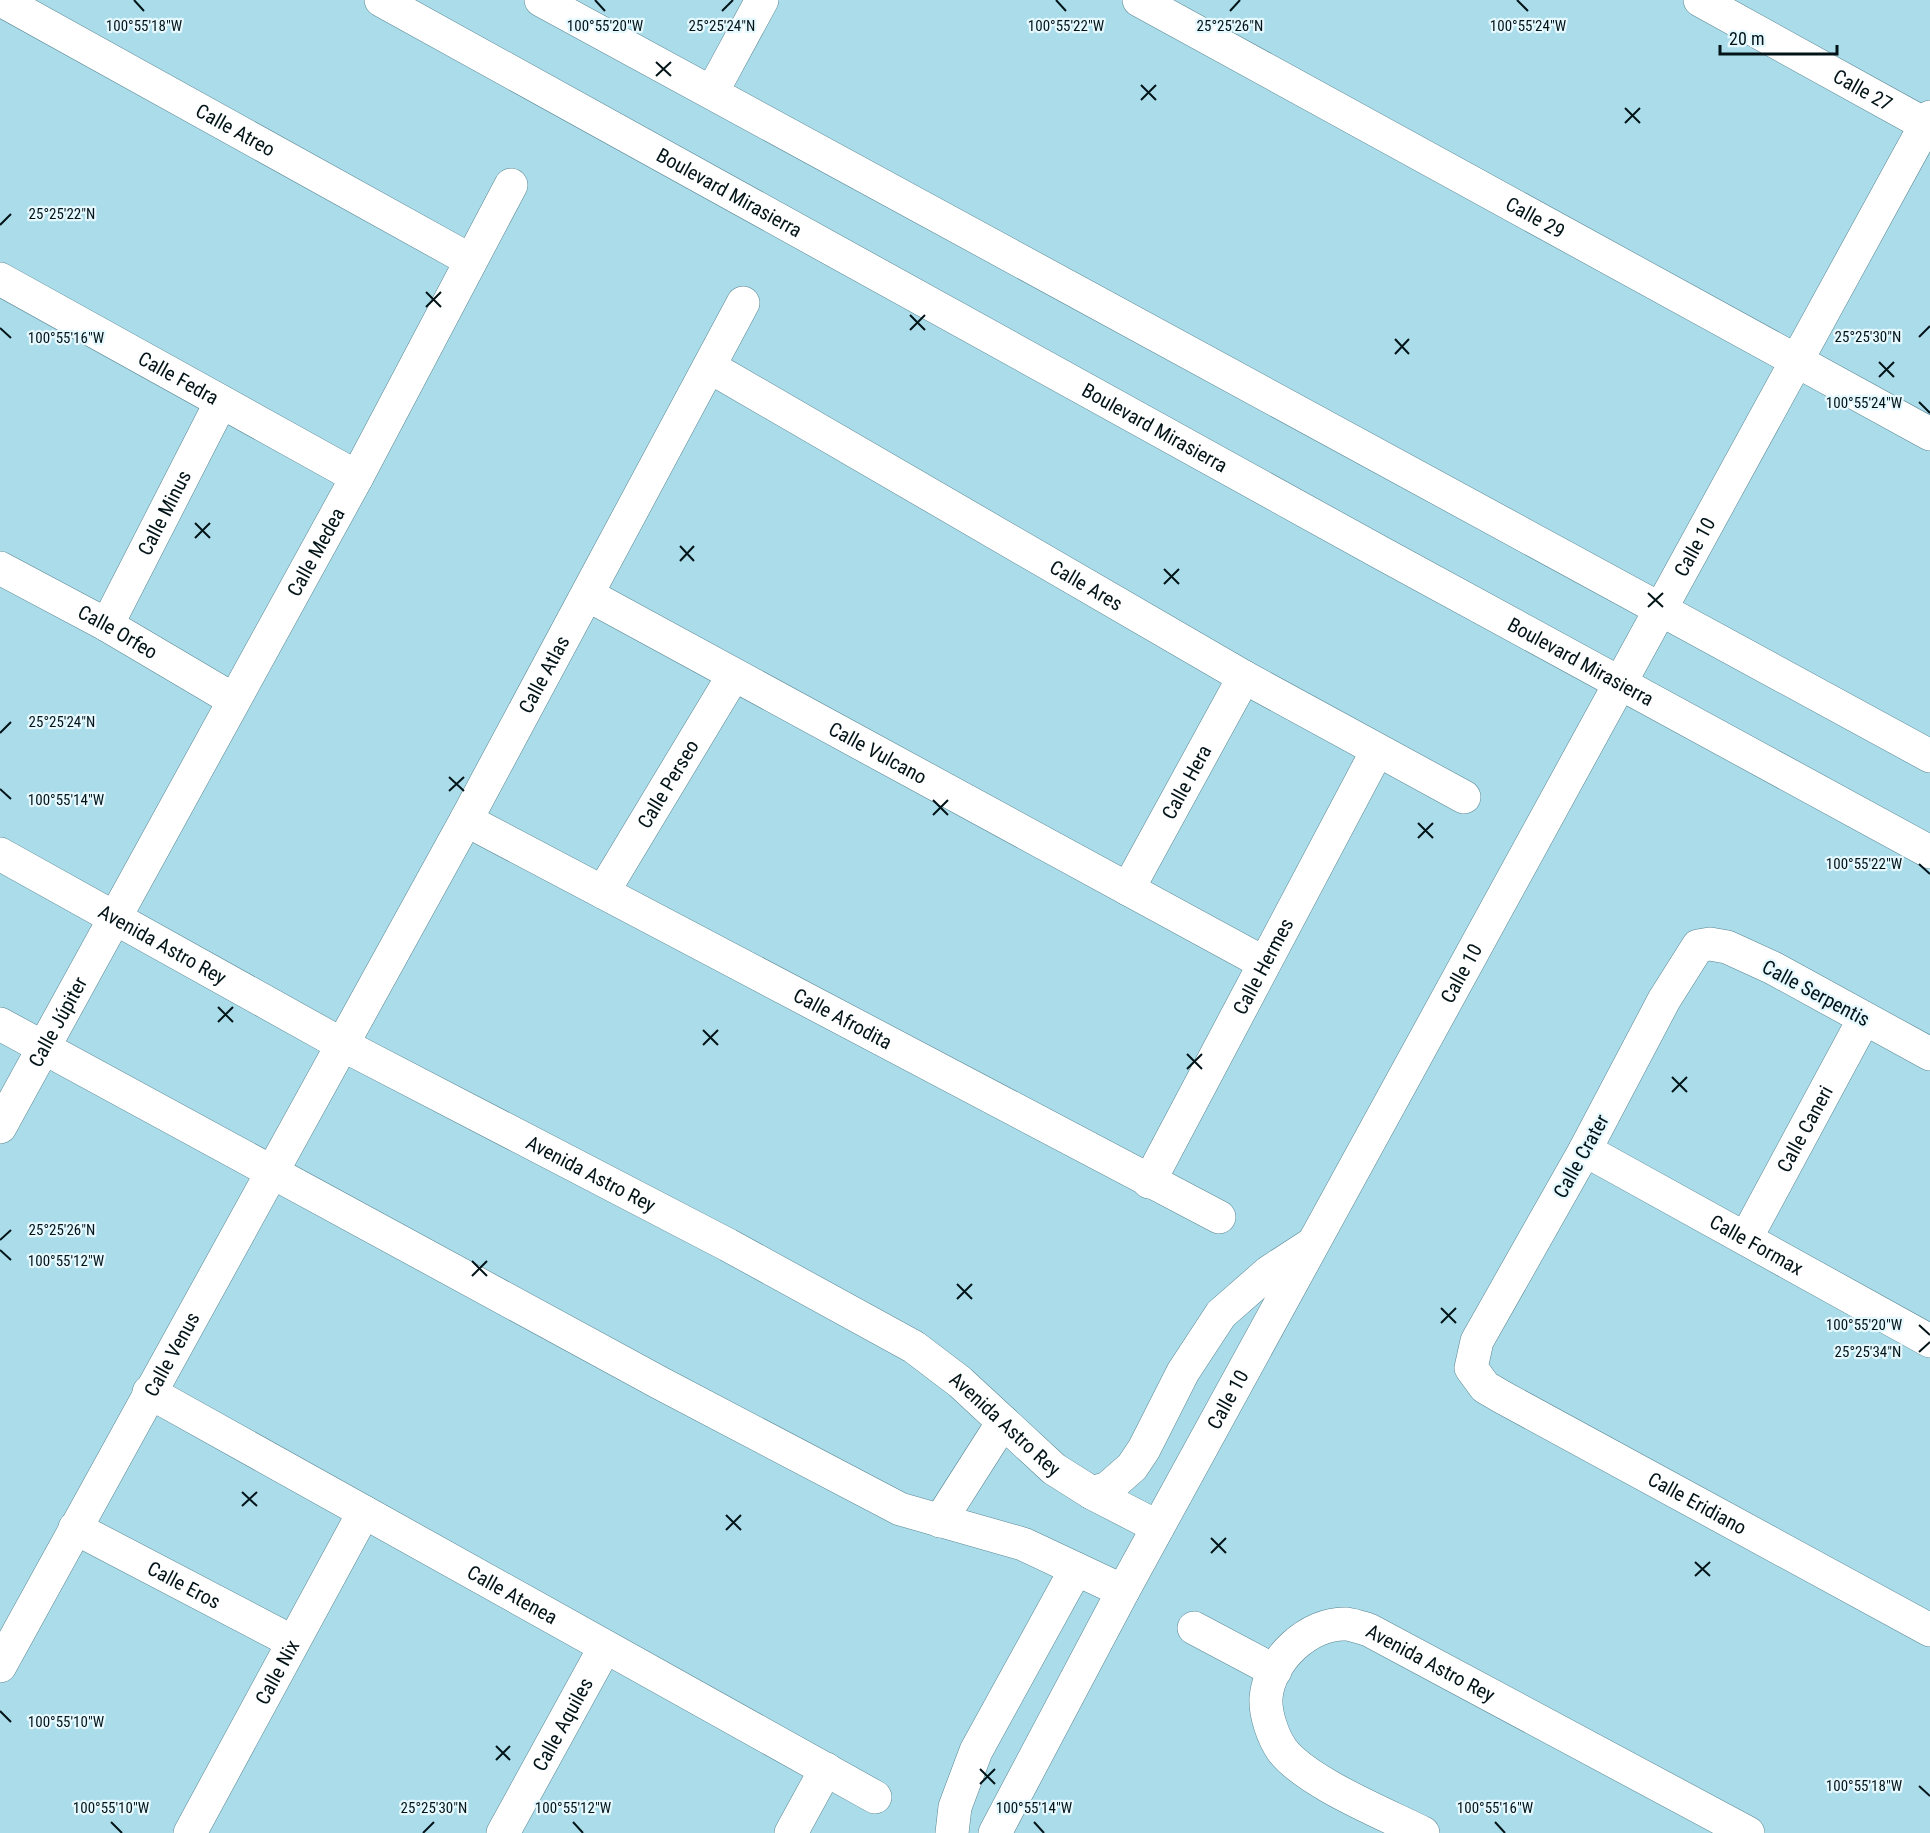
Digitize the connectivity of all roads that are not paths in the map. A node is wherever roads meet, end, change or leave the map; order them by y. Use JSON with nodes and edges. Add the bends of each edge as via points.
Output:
{"nodes":[{"id":1,"x":1,"y":0,"type":"edge"},
{"id":2,"x":381,"y":0,"type":"edge"},
{"id":3,"x":541,"y":0,"type":"edge"},
{"id":4,"x":762,"y":0,"type":"edge"},
{"id":5,"x":1139,"y":0,"type":"edge"},
{"id":6,"x":1700,"y":0,"type":"edge"},
{"id":7,"x":711,"y":92,"type":"junction"},
{"id":8,"x":1928,"y":123,"type":"edge"},
{"id":9,"x":511,"y":185,"type":"dead end"},
{"id":10,"x":470,"y":260,"type":"junction"},
{"id":11,"x":0,"y":279,"type":"edge"},
{"id":12,"x":743,"y":303,"type":"dead end"},
{"id":13,"x":1796,"y":361,"type":"junction"},
{"id":14,"x":710,"y":367,"type":"junction"},
{"id":15,"x":221,"y":402,"type":"junction"},
{"id":16,"x":1930,"y":434,"type":"edge"},
{"id":17,"x":357,"y":477,"type":"junction"},
{"id":18,"x":0,"y":568,"type":"edge"},
{"id":19,"x":588,"y":595,"type":"junction"},
{"id":20,"x":1660,"y":609,"type":"junction"},
{"id":21,"x":107,"y":625,"type":"junction"},
{"id":22,"x":733,"y":676,"type":"junction"},
{"id":23,"x":1244,"y":677,"type":"junction"},
{"id":24,"x":1620,"y":684,"type":"junction"},
{"id":25,"x":234,"y":700,"type":"junction"},
{"id":26,"x":1377,"y":751,"type":"junction"},
{"id":27,"x":1930,"y":756,"type":"edge"},
{"id":28,"x":1464,"y":797,"type":"dead end"},
{"id":29,"x":466,"y":820,"type":"junction"},
{"id":30,"x":1930,"y":852,"type":"edge"},
{"id":31,"x":0,"y":854,"type":"edge"},
{"id":32,"x":1128,"y":889,"type":"junction"},
{"id":33,"x":603,"y":892,"type":"junction"},
{"id":34,"x":114,"y":917,"type":"junction"},
{"id":35,"x":1698,"y":946,"type":"joint"},
{"id":36,"x":1264,"y":963,"type":"junction"},
{"id":37,"x":1864,"y":1019,"type":"junction"},
{"id":38,"x":0,"y":1024,"type":"edge"},
{"id":39,"x":343,"y":1045,"type":"junction"},
{"id":40,"x":42,"y":1047,"type":"junction"},
{"id":41,"x":1930,"y":1054,"type":"edge"},
{"id":42,"x":0,"y":1127,"type":"edge"},
{"id":43,"x":1585,"y":1150,"type":"junction"},
{"id":44,"x":271,"y":1172,"type":"junction"},
{"id":45,"x":1149,"y":1182,"type":"junction"},
{"id":46,"x":1219,"y":1217,"type":"dead end"},
{"id":47,"x":1746,"y":1238,"type":"junction"},
{"id":48,"x":1316,"y":1241,"type":"junction"},
{"id":49,"x":1930,"y":1341,"type":"edge"},
{"id":50,"x":1471,"y":1368,"type":"joint"},
{"id":51,"x":149,"y":1392,"type":"junction"},
{"id":52,"x":1004,"y":1422,"type":"junction"},
{"id":53,"x":1092,"y":1493,"type":"junction"},
{"id":54,"x":364,"y":1512,"type":"junction"},
{"id":55,"x":940,"y":1521,"type":"junction"},
{"id":56,"x":1158,"y":1527,"type":"junction"},
{"id":57,"x":75,"y":1528,"type":"junction"},
{"id":58,"x":1076,"y":1569,"type":"junction"},
{"id":59,"x":1123,"y":1591,"type":"junction"},
{"id":60,"x":1194,"y":1628,"type":"dead end"},
{"id":61,"x":1930,"y":1630,"type":"edge"},
{"id":62,"x":293,"y":1642,"type":"junction"},
{"id":63,"x":605,"y":1647,"type":"junction"},
{"id":64,"x":0,"y":1666,"type":"edge"},
{"id":65,"x":1275,"y":1671,"type":"junction"},
{"id":66,"x":826,"y":1769,"type":"junction"},
{"id":67,"x":875,"y":1797,"type":"dead end"},
{"id":68,"x":190,"y":1833,"type":"edge"},
{"id":69,"x":503,"y":1833,"type":"edge"},
{"id":70,"x":790,"y":1833,"type":"edge"},
{"id":71,"x":952,"y":1833,"type":"edge"},
{"id":72,"x":995,"y":1833,"type":"edge"},
{"id":73,"x":1423,"y":1833,"type":"edge"},
{"id":74,"x":1748,"y":1833,"type":"edge"}],
"edges":[{"from":1,"to":10,"type":"street","name":"Calle Atreo"},
{"from":2,"to":24,"type":"street","name":"Boulevard Mirasierra"},
{"from":3,"to":7,"type":"street"},
{"from":4,"to":7,"type":"street"},
{"from":5,"to":13,"type":"street","name":"Calle 29"},
{"from":6,"to":8,"type":"street","name":"Calle 27"},
{"from":7,"to":20,"type":"street"},
{"from":8,"to":13,"type":"street","name":"Calle 10"},
{"from":9,"to":10,"type":"street","name":"Calle Medea"},
{"from":10,"to":17,"type":"street","name":"Calle Medea"},
{"from":11,"to":15,"type":"street","name":"Calle Fedra"},
{"from":12,"to":14,"type":"street","name":"Calle Atlas"},
{"from":13,"to":16,"type":"street","name":"Calle 29"},
{"from":13,"to":20,"type":"street","name":"Calle 10"},
{"from":14,"to":19,"type":"street","name":"Calle Atlas"},
{"from":14,"to":23,"type":"street","name":"Calle Ares"},
{"from":15,"to":17,"type":"street","name":"Calle Fedra"},
{"from":15,"to":21,"type":"street","name":"Calle Minus"},
{"from":17,"to":25,"type":"street","name":"Calle Medea"},
{"from":18,"to":21,"type":"street","name":"Calle Orfeo"},
{"from":19,"to":22,"type":"street","name":"Calle Vulcano"},
{"from":19,"to":29,"type":"street","name":"Calle Atlas"},
{"from":20,"to":24,"type":"street","name":"Calle 10"},
{"from":20,"to":27,"type":"street"},
{"from":21,"to":25,"type":"street","name":"Calle Orfeo"},
{"from":22,"to":32,"type":"street","name":"Calle Vulcano"},
{"from":22,"to":33,"type":"street","name":"Calle Perseo"},
{"from":23,"to":26,"type":"street","name":"Calle Ares"},
{"from":23,"to":32,"type":"street","name":"Calle Hera"},
{"from":24,"to":30,"type":"street","name":"Boulevard Mirasierra"},
{"from":24,"to":48,"type":"street","name":"Calle 10"},
{"from":25,"to":34,"type":"street","name":"Calle Medea"},
{"from":26,"to":28,"type":"street","name":"Calle Ares"},
{"from":26,"to":36,"type":"street","name":"Calle Hermes"},
{"from":29,"to":33,"type":"street","name":"Calle Afrodita"},
{"from":29,"to":39,"type":"street","name":"Calle Atlas"},
{"from":31,"to":34,"type":"street","name":"Avenida Astro Rey"},
{"from":32,"to":36,"type":"street","name":"Calle Vulcano"},
{"from":33,"to":45,"type":"street","name":"Calle Afrodita"},
{"from":34,"to":39,"type":"street","name":"Avenida Astro Rey"},
{"from":34,"to":40,"type":"street","name":"Calle Júpiter"},
{"from":35,"to":37,"type":"street","name":"Calle Serpentis","via":[[1710,944],[1736,951]]},
{"from":35,"to":43,"type":"street","name":"Calle Crater","via":[[1664,1000]]},
{"from":36,"to":45,"type":"street","name":"Calle Hermes"},
{"from":37,"to":41,"type":"street","name":"Calle Serpentis"},
{"from":37,"to":47,"type":"street","name":"Calle Caneri"},
{"from":38,"to":40,"type":"street"},
{"from":39,"to":44,"type":"street","name":"Calle Venus"},
{"from":39,"to":52,"type":"street","name":"Avenida Astro Rey","via":[[708,1234],[904,1341],[960,1382]]},
{"from":40,"to":42,"type":"street","name":"Calle Júpiter"},
{"from":40,"to":44,"type":"street"},
{"from":43,"to":47,"type":"street","name":"Calle Formax"},
{"from":43,"to":50,"type":"street","name":"Calle Crater","via":[[1477,1341]]},
{"from":44,"to":51,"type":"street","name":"Calle Venus"},
{"from":44,"to":55,"type":"street","via":[[900,1509]]},
{"from":45,"to":46,"type":"street","name":"Calle Afrodita"},
{"from":47,"to":49,"type":"street","name":"Calle Formax"},
{"from":48,"to":53,"type":"street","via":[[1269,1272],[1221,1314],[1183,1372],[1132,1467],[1108,1488]]},
{"from":48,"to":56,"type":"street","name":"Calle 10"},
{"from":50,"to":61,"type":"street","name":"Calle Eridiano","via":[[1485,1387],[1502,1397]]},
{"from":51,"to":54,"type":"street","name":"Calle Atenea"},
{"from":51,"to":57,"type":"street","name":"Calle Venus"},
{"from":52,"to":53,"type":"street","name":"Avenida Astro Rey","via":[[1054,1469]]},
{"from":52,"to":55,"type":"street"},
{"from":53,"to":56,"type":"street","name":"Avenida Astro Rey"},
{"from":54,"to":62,"type":"street","name":"Calle Nix"},
{"from":54,"to":63,"type":"street","name":"Calle Atenea"},
{"from":55,"to":58,"type":"street","via":[[1023,1544]]},
{"from":56,"to":59,"type":"street","name":"Calle 10"},
{"from":57,"to":62,"type":"street","name":"Calle Eros"},
{"from":57,"to":64,"type":"street","name":"Calle Venus"},
{"from":58,"to":59,"type":"street"},
{"from":58,"to":71,"type":"street","via":[[976,1751],[955,1807]]},
{"from":59,"to":72,"type":"street","name":"Calle 10"},
{"from":60,"to":65,"type":"street"},
{"from":62,"to":68,"type":"street","name":"Calle Nix"},
{"from":63,"to":66,"type":"street","name":"Calle Atenea"},
{"from":63,"to":69,"type":"street","name":"Calle Aquiles"},
{"from":65,"to":73,"type":"street","name":"Avenida Astro Rey","via":[[1266,1697],[1270,1724],[1282,1749],[1302,1770]]},
{"from":65,"to":74,"type":"street","name":"Avenida Astro Rey","via":[[1293,1645],[1319,1629],[1346,1624],[1369,1630]]},
{"from":66,"to":67,"type":"street","name":"Calle Atenea"},
{"from":66,"to":70,"type":"street"}]}
